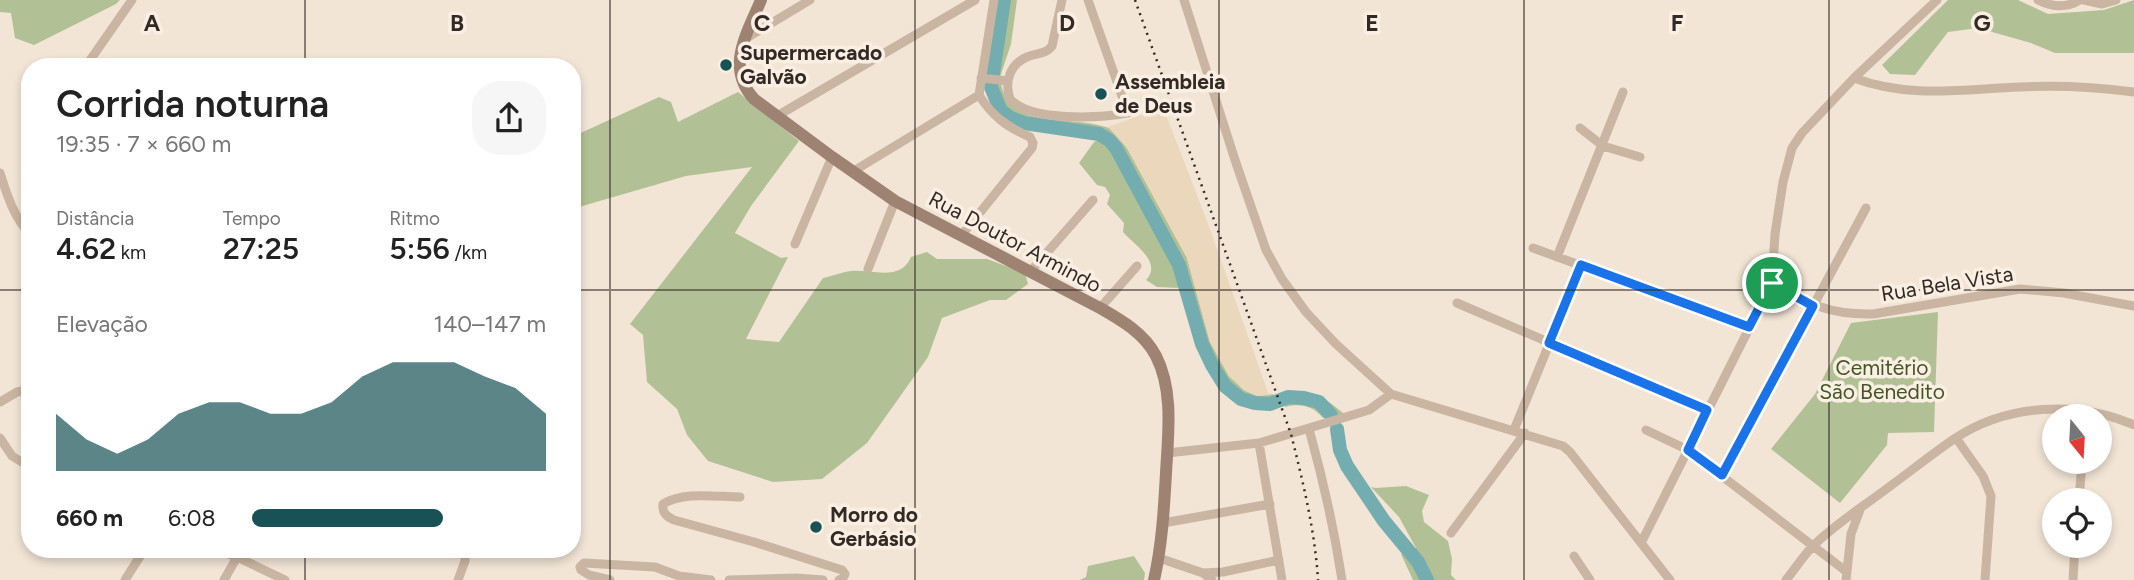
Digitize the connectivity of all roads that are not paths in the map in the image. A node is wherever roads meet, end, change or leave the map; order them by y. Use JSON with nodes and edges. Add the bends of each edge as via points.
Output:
{"nodes":[{"id":1,"x":132,"y":0,"type":"edge"},
{"id":2,"x":761,"y":0,"type":"edge"},
{"id":3,"x":810,"y":0,"type":"edge"},
{"id":4,"x":975,"y":0,"type":"edge"},
{"id":5,"x":994,"y":0,"type":"edge"},
{"id":6,"x":1062,"y":0,"type":"edge"},
{"id":7,"x":1088,"y":0,"type":"edge"},
{"id":8,"x":1184,"y":0,"type":"edge"},
{"id":9,"x":1937,"y":0,"type":"edge"},
{"id":10,"x":2038,"y":0,"type":"edge"},
{"id":11,"x":2082,"y":0,"type":"edge"},
{"id":12,"x":2116,"y":0,"type":"edge"},
{"id":13,"x":745,"y":39,"type":"junction"},
{"id":14,"x":92,"y":58,"type":"edge"},
{"id":15,"x":984,"y":78,"type":"junction"},
{"id":16,"x":1854,"y":78,"type":"junction"},
{"id":17,"x":1006,"y":81,"type":"junction"},
{"id":18,"x":1623,"y":92,"type":"dead end"},
{"id":19,"x":2134,"y":92,"type":"edge"},
{"id":20,"x":979,"y":95,"type":"junction"},
{"id":21,"x":777,"y":116,"type":"junction"},
{"id":22,"x":1580,"y":128,"type":"dead end"},
{"id":23,"x":1603,"y":146,"type":"junction"},
{"id":24,"x":832,"y":157,"type":"junction"},
{"id":25,"x":1640,"y":157,"type":"dead end"},
{"id":26,"x":852,"y":172,"type":"junction"},
{"id":27,"x":0,"y":173,"type":"edge"},
{"id":28,"x":1093,"y":200,"type":"dead end"},
{"id":29,"x":895,"y":201,"type":"junction"},
{"id":30,"x":1867,"y":208,"type":"dead end"},
{"id":31,"x":21,"y":223,"type":"edge"},
{"id":32,"x":961,"y":236,"type":"junction"},
{"id":33,"x":794,"y":244,"type":"dead end"},
{"id":34,"x":1533,"y":248,"type":"dead end"},
{"id":35,"x":1557,"y":257,"type":"junction"},
{"id":36,"x":1581,"y":265,"type":"junction"},
{"id":37,"x":1137,"y":266,"type":"dead end"},
{"id":38,"x":868,"y":269,"type":"dead end"},
{"id":39,"x":1030,"y":272,"type":"junction"},
{"id":40,"x":1772,"y":283,"type":"junction"},
{"id":41,"x":1457,"y":303,"type":"dead end"},
{"id":42,"x":1813,"y":306,"type":"junction"},
{"id":43,"x":2134,"y":306,"type":"edge"},
{"id":44,"x":1100,"y":308,"type":"junction"},
{"id":45,"x":1749,"y":327,"type":"junction"},
{"id":46,"x":1549,"y":343,"type":"junction"},
{"id":47,"x":21,"y":391,"type":"edge"},
{"id":48,"x":1391,"y":394,"type":"junction"},
{"id":49,"x":0,"y":402,"type":"edge"},
{"id":50,"x":1707,"y":410,"type":"junction"},
{"id":51,"x":2042,"y":411,"type":"edge"},
{"id":52,"x":2112,"y":417,"type":"edge"},
{"id":53,"x":2134,"y":425,"type":"edge"},
{"id":54,"x":1314,"y":427,"type":"junction"},
{"id":55,"x":1514,"y":430,"type":"junction"},
{"id":56,"x":1646,"y":430,"type":"dead end"},
{"id":57,"x":1525,"y":433,"type":"junction"},
{"id":58,"x":1956,"y":438,"type":"junction"},
{"id":59,"x":0,"y":439,"type":"edge"},
{"id":60,"x":1259,"y":443,"type":"junction"},
{"id":61,"x":1688,"y":450,"type":"junction"},
{"id":62,"x":1167,"y":453,"type":"junction"},
{"id":63,"x":21,"y":462,"type":"edge"},
{"id":64,"x":1722,"y":475,"type":"junction"},
{"id":65,"x":740,"y":497,"type":"dead end"},
{"id":66,"x":1270,"y":504,"type":"junction"},
{"id":67,"x":1860,"y":510,"type":"junction"},
{"id":68,"x":1163,"y":523,"type":"junction"},
{"id":69,"x":1839,"y":526,"type":"junction"},
{"id":70,"x":1451,"y":533,"type":"dead end"},
{"id":71,"x":1851,"y":534,"type":"junction"},
{"id":72,"x":1642,"y":543,"type":"junction"},
{"id":73,"x":1812,"y":547,"type":"junction"},
{"id":74,"x":1574,"y":556,"type":"dead end"},
{"id":75,"x":139,"y":558,"type":"edge"},
{"id":76,"x":236,"y":558,"type":"edge"},
{"id":77,"x":239,"y":558,"type":"edge"},
{"id":78,"x":465,"y":558,"type":"edge"},
{"id":79,"x":1159,"y":558,"type":"junction"},
{"id":80,"x":2074,"y":558,"type":"edge"},
{"id":81,"x":1279,"y":560,"type":"junction"},
{"id":82,"x":1203,"y":573,"type":"junction"},
{"id":83,"x":1223,"y":576,"type":"edge"},
{"id":84,"x":1847,"y":576,"type":"edge"},
{"id":85,"x":1667,"y":579,"type":"edge"},
{"id":86,"x":125,"y":580,"type":"edge"},
{"id":87,"x":224,"y":580,"type":"edge"},
{"id":88,"x":285,"y":580,"type":"edge"},
{"id":89,"x":458,"y":580,"type":"edge"},
{"id":90,"x":610,"y":580,"type":"edge"},
{"id":91,"x":711,"y":580,"type":"edge"},
{"id":92,"x":729,"y":580,"type":"edge"},
{"id":93,"x":823,"y":580,"type":"edge"},
{"id":94,"x":839,"y":580,"type":"edge"},
{"id":95,"x":1154,"y":580,"type":"edge"},
{"id":96,"x":1212,"y":580,"type":"edge"},
{"id":97,"x":1282,"y":580,"type":"edge"},
{"id":98,"x":1342,"y":580,"type":"edge"},
{"id":99,"x":1590,"y":580,"type":"edge"},
{"id":100,"x":1786,"y":580,"type":"edge"},
{"id":101,"x":1986,"y":580,"type":"edge"},
{"id":102,"x":2073,"y":580,"type":"edge"}],
"edges":[{"from":1,"to":14,"type":"street"},
{"from":2,"to":13,"type":"street","name":"Rua Doutor Armindo"},
{"from":3,"to":13,"type":"street"},
{"from":4,"to":21,"type":"street"},
{"from":5,"to":15,"type":"street"},
{"from":6,"to":17,"type":"street","via":[[1052,46],[1017,62]]},
{"from":7,"to":17,"type":"street","via":[[1128,113],[1102,117],[1023,109],[1010,99]]},
{"from":8,"to":48,"type":"street","via":[[1266,250],[1306,312]]},
{"from":9,"to":16,"type":"street"},
{"from":10,"to":11,"type":"street","via":[[2057,6]]},
{"from":11,"to":12,"type":"street","via":[[2102,4]]},
{"from":13,"to":21,"type":"street","name":"Rua Doutor Armindo","via":[[739,68],[745,90]]},
{"from":15,"to":17,"type":"street"},
{"from":15,"to":20,"type":"street"},
{"from":16,"to":19,"type":"street","via":[[1929,93],[2053,86]]},
{"from":16,"to":40,"type":"street","via":[[1792,148],[1775,234]]},
{"from":18,"to":23,"type":"street"},
{"from":20,"to":26,"type":"street"},
{"from":20,"to":32,"type":"street","via":[[995,117],[1033,143]]},
{"from":21,"to":24,"type":"street","name":"Rua Doutor Armindo"},
{"from":22,"to":23,"type":"street"},
{"from":23,"to":25,"type":"street"},
{"from":23,"to":35,"type":"street"},
{"from":24,"to":26,"type":"street","name":"Rua Doutor Armindo"},
{"from":24,"to":33,"type":"street"},
{"from":26,"to":29,"type":"street","name":"Rua Doutor Armindo"},
{"from":27,"to":31,"type":"street"},
{"from":28,"to":39,"type":"street"},
{"from":29,"to":32,"type":"street","name":"Rua Doutor Armindo"},
{"from":29,"to":38,"type":"street"},
{"from":30,"to":42,"type":"street"},
{"from":32,"to":39,"type":"street","name":"Rua Doutor Armindo"},
{"from":34,"to":35,"type":"street"},
{"from":35,"to":36,"type":"street"},
{"from":36,"to":45,"type":"street"},
{"from":36,"to":46,"type":"street"},
{"from":37,"to":44,"type":"street"},
{"from":39,"to":44,"type":"street","name":"Rua Doutor Armindo"},
{"from":40,"to":42,"type":"street","name":"Rua Bela Vista"},
{"from":40,"to":45,"type":"street"},
{"from":41,"to":46,"type":"street"},
{"from":42,"to":43,"type":"street","name":"Rua Bela Vista","via":[[1838,313],[1873,314],[2020,289]]},
{"from":42,"to":64,"type":"street"},
{"from":44,"to":62,"type":"street","name":"Rua Doutor Armindo","via":[[1137,333],[1156,356],[1167,394]]},
{"from":45,"to":50,"type":"street"},
{"from":46,"to":50,"type":"street"},
{"from":46,"to":55,"type":"street"},
{"from":47,"to":49,"type":"street"},
{"from":48,"to":54,"type":"street","via":[[1370,410]]},
{"from":48,"to":55,"type":"street"},
{"from":50,"to":61,"type":"street"},
{"from":51,"to":58,"type":"street","via":[[2008,415]]},
{"from":52,"to":53,"type":"street"},
{"from":54,"to":60,"type":"street"},
{"from":54,"to":98,"type":"street"},
{"from":55,"to":57,"type":"street"},
{"from":56,"to":61,"type":"street"},
{"from":57,"to":70,"type":"street"},
{"from":57,"to":72,"type":"street","via":[[1570,452]]},
{"from":58,"to":67,"type":"street"},
{"from":58,"to":101,"type":"street","via":[[1983,476],[1990,496]]},
{"from":59,"to":63,"type":"street"},
{"from":60,"to":62,"type":"street"},
{"from":60,"to":66,"type":"street"},
{"from":61,"to":64,"type":"street"},
{"from":61,"to":72,"type":"street"},
{"from":62,"to":68,"type":"street","name":"Rua Doutor Armindo"},
{"from":64,"to":73,"type":"street"},
{"from":65,"to":94,"type":"street","via":[[671,499],[663,504],[663,510],[674,520],[842,570],[845,574]]},
{"from":66,"to":68,"type":"street"},
{"from":66,"to":81,"type":"street"},
{"from":67,"to":69,"type":"street"},
{"from":67,"to":71,"type":"street"},
{"from":68,"to":79,"type":"street","name":"Rua Doutor Armindo"},
{"from":69,"to":71,"type":"street"},
{"from":69,"to":73,"type":"street"},
{"from":71,"to":84,"type":"street"},
{"from":72,"to":85,"type":"street"},
{"from":73,"to":84,"type":"street"},
{"from":73,"to":100,"type":"street"},
{"from":74,"to":99,"type":"street"},
{"from":75,"to":86,"type":"street"},
{"from":76,"to":87,"type":"street"},
{"from":77,"to":88,"type":"street"},
{"from":78,"to":89,"type":"street"},
{"from":79,"to":82,"type":"street"},
{"from":79,"to":95,"type":"street","name":"Rua Doutor Armindo"},
{"from":80,"to":102,"type":"street"},
{"from":81,"to":83,"type":"street"},
{"from":81,"to":97,"type":"street"},
{"from":82,"to":83,"type":"street"},
{"from":82,"to":96,"type":"street"},
{"from":90,"to":91,"type":"street","via":[[589,575],[580,567],[584,563],[655,567]]},
{"from":92,"to":93,"type":"street"}]}
